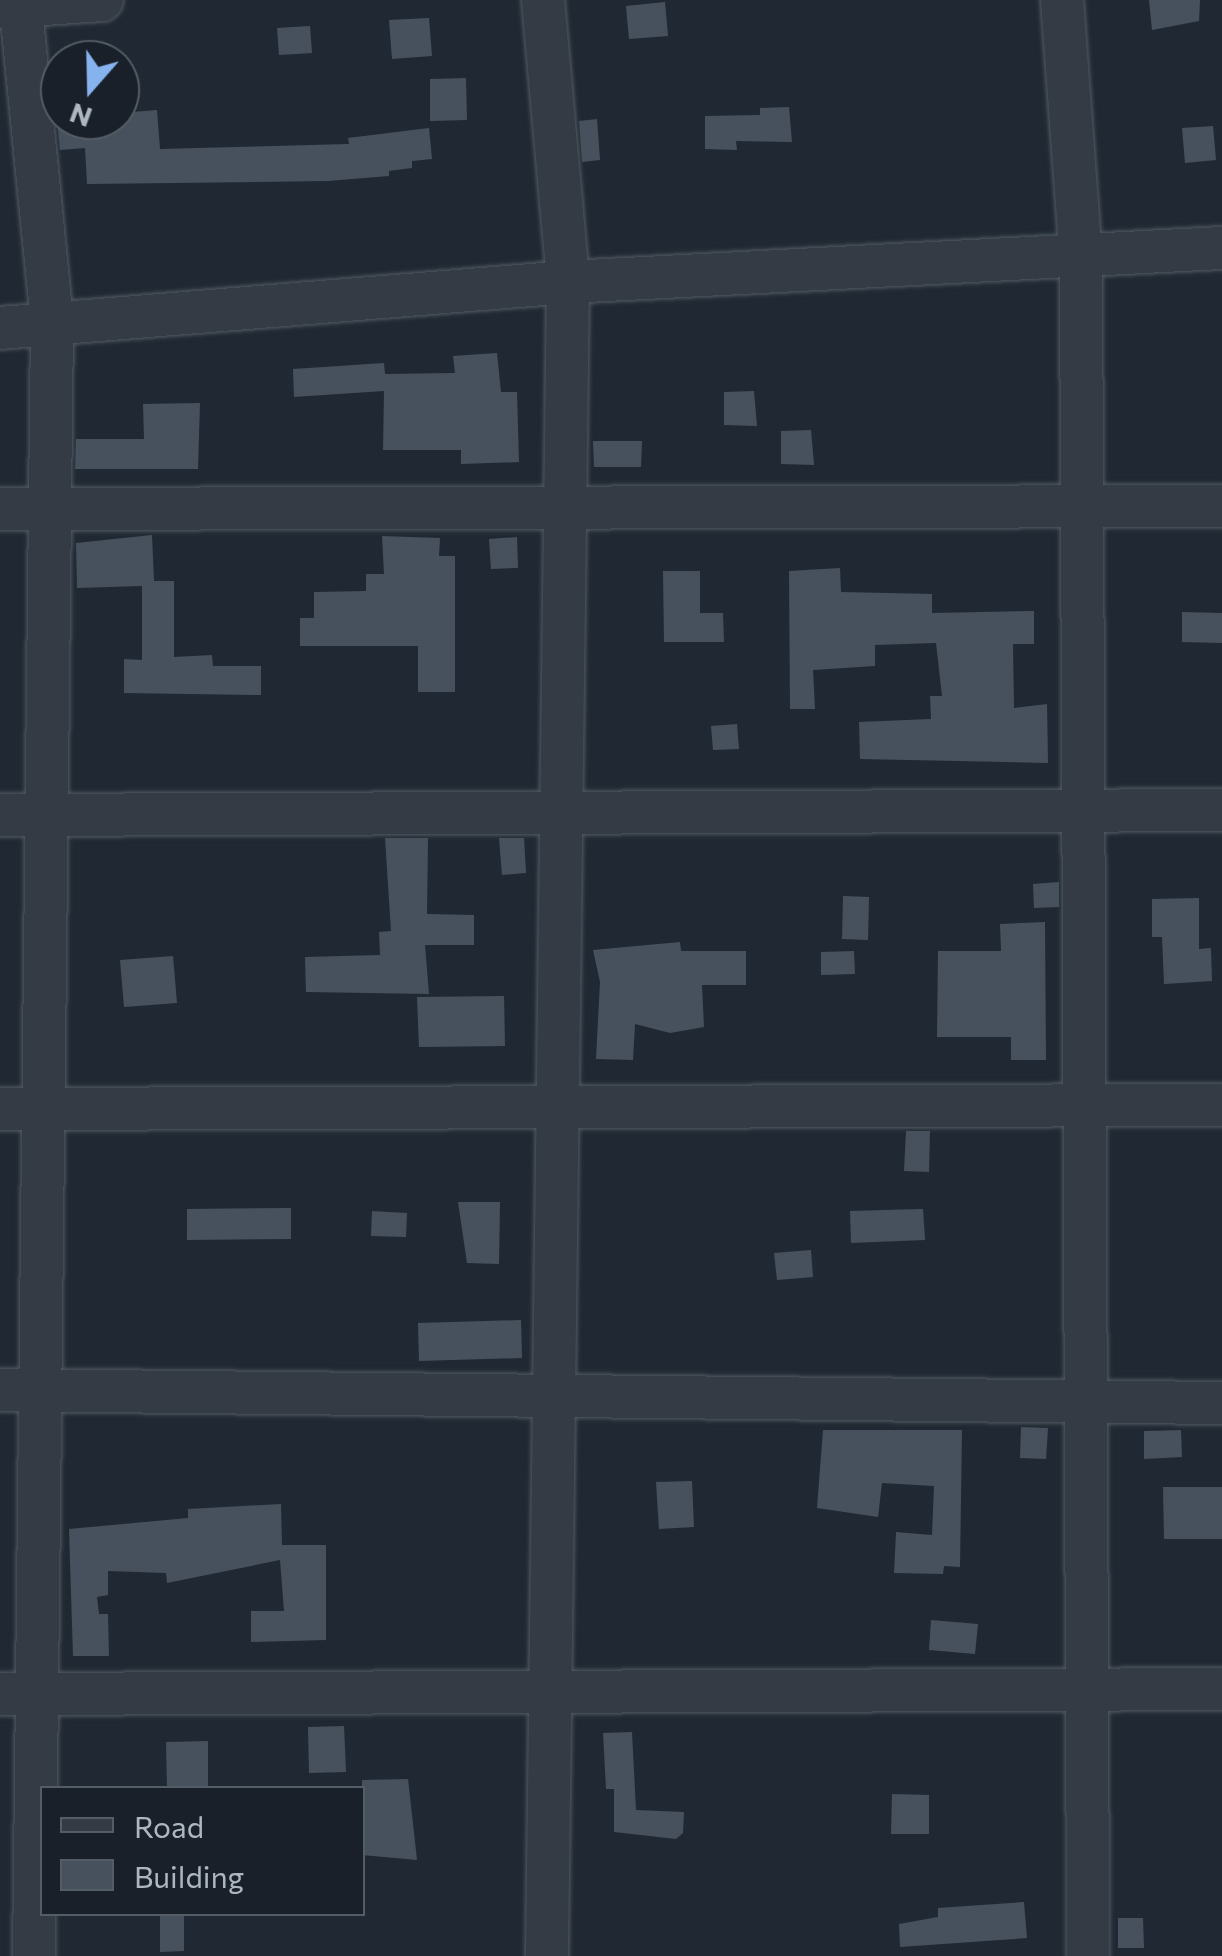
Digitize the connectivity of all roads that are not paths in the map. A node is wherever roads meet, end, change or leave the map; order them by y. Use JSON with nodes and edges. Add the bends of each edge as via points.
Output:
{"nodes":[{"id":1,"x":102,"y":0,"type":"edge"},
{"id":2,"x":542,"y":0,"type":"edge"},
{"id":3,"x":1062,"y":0,"type":"edge"},
{"id":4,"x":14,"y":4,"type":"edge"},
{"id":5,"x":1222,"y":248,"type":"edge"},
{"id":6,"x":1080,"y":257,"type":"junction"},
{"id":7,"x":568,"y":282,"type":"junction"},
{"id":8,"x":52,"y":323,"type":"junction"},
{"id":9,"x":0,"y":328,"type":"edge"},
{"id":10,"x":1222,"y":506,"type":"edge"},
{"id":11,"x":1082,"y":507,"type":"junction"},
{"id":12,"x":565,"y":508,"type":"junction"},
{"id":13,"x":53,"y":509,"type":"junction"},
{"id":14,"x":0,"y":510,"type":"edge"},
{"id":15,"x":1083,"y":810,"type":"junction"},
{"id":16,"x":1222,"y":810,"type":"edge"},
{"id":17,"x":562,"y":813,"type":"junction"},
{"id":18,"x":0,"y":815,"type":"edge"},
{"id":19,"x":49,"y":815,"type":"junction"},
{"id":20,"x":1222,"y":1105,"type":"edge"},
{"id":21,"x":1085,"y":1106,"type":"junction"},
{"id":22,"x":558,"y":1108,"type":"junction"},
{"id":23,"x":45,"y":1109,"type":"junction"},
{"id":24,"x":0,"y":1110,"type":"edge"},
{"id":25,"x":21,"y":1391,"type":"edge"},
{"id":26,"x":554,"y":1396,"type":"junction"},
{"id":27,"x":1086,"y":1402,"type":"junction"},
{"id":28,"x":1222,"y":1403,"type":"edge"},
{"id":29,"x":1222,"y":1689,"type":"edge"},
{"id":30,"x":1087,"y":1690,"type":"junction"},
{"id":31,"x":550,"y":1692,"type":"junction"},
{"id":32,"x":19,"y":1694,"type":"edge"},
{"id":33,"x":34,"y":1956,"type":"edge"},
{"id":34,"x":547,"y":1956,"type":"edge"},
{"id":35,"x":1088,"y":1956,"type":"edge"}],
"edges":[{"from":1,"to":4,"type":"street"},
{"from":2,"to":7,"type":"street"},
{"from":3,"to":6,"type":"street"},
{"from":4,"to":8,"type":"street"},
{"from":5,"to":6,"type":"street"},
{"from":6,"to":7,"type":"street"},
{"from":6,"to":11,"type":"street"},
{"from":7,"to":8,"type":"street"},
{"from":7,"to":12,"type":"street"},
{"from":8,"to":9,"type":"street"},
{"from":8,"to":13,"type":"street"},
{"from":10,"to":11,"type":"street"},
{"from":11,"to":12,"type":"street"},
{"from":11,"to":15,"type":"street"},
{"from":12,"to":13,"type":"street"},
{"from":12,"to":17,"type":"street"},
{"from":13,"to":14,"type":"street"},
{"from":13,"to":19,"type":"street"},
{"from":15,"to":16,"type":"street"},
{"from":15,"to":17,"type":"street"},
{"from":15,"to":21,"type":"street"},
{"from":17,"to":19,"type":"street"},
{"from":17,"to":22,"type":"street"},
{"from":18,"to":19,"type":"street"},
{"from":19,"to":23,"type":"street"},
{"from":20,"to":21,"type":"street"},
{"from":21,"to":22,"type":"street"},
{"from":21,"to":27,"type":"street"},
{"from":22,"to":23,"type":"street"},
{"from":22,"to":26,"type":"street"},
{"from":23,"to":24,"type":"street"},
{"from":23,"to":25,"type":"street"},
{"from":25,"to":26,"type":"street"},
{"from":25,"to":32,"type":"street"},
{"from":26,"to":27,"type":"street"},
{"from":26,"to":31,"type":"street"},
{"from":27,"to":28,"type":"street"},
{"from":27,"to":30,"type":"street"},
{"from":29,"to":30,"type":"street"},
{"from":30,"to":31,"type":"street"},
{"from":30,"to":35,"type":"street"},
{"from":31,"to":32,"type":"street"},
{"from":31,"to":34,"type":"street"},
{"from":32,"to":33,"type":"street"}]}
